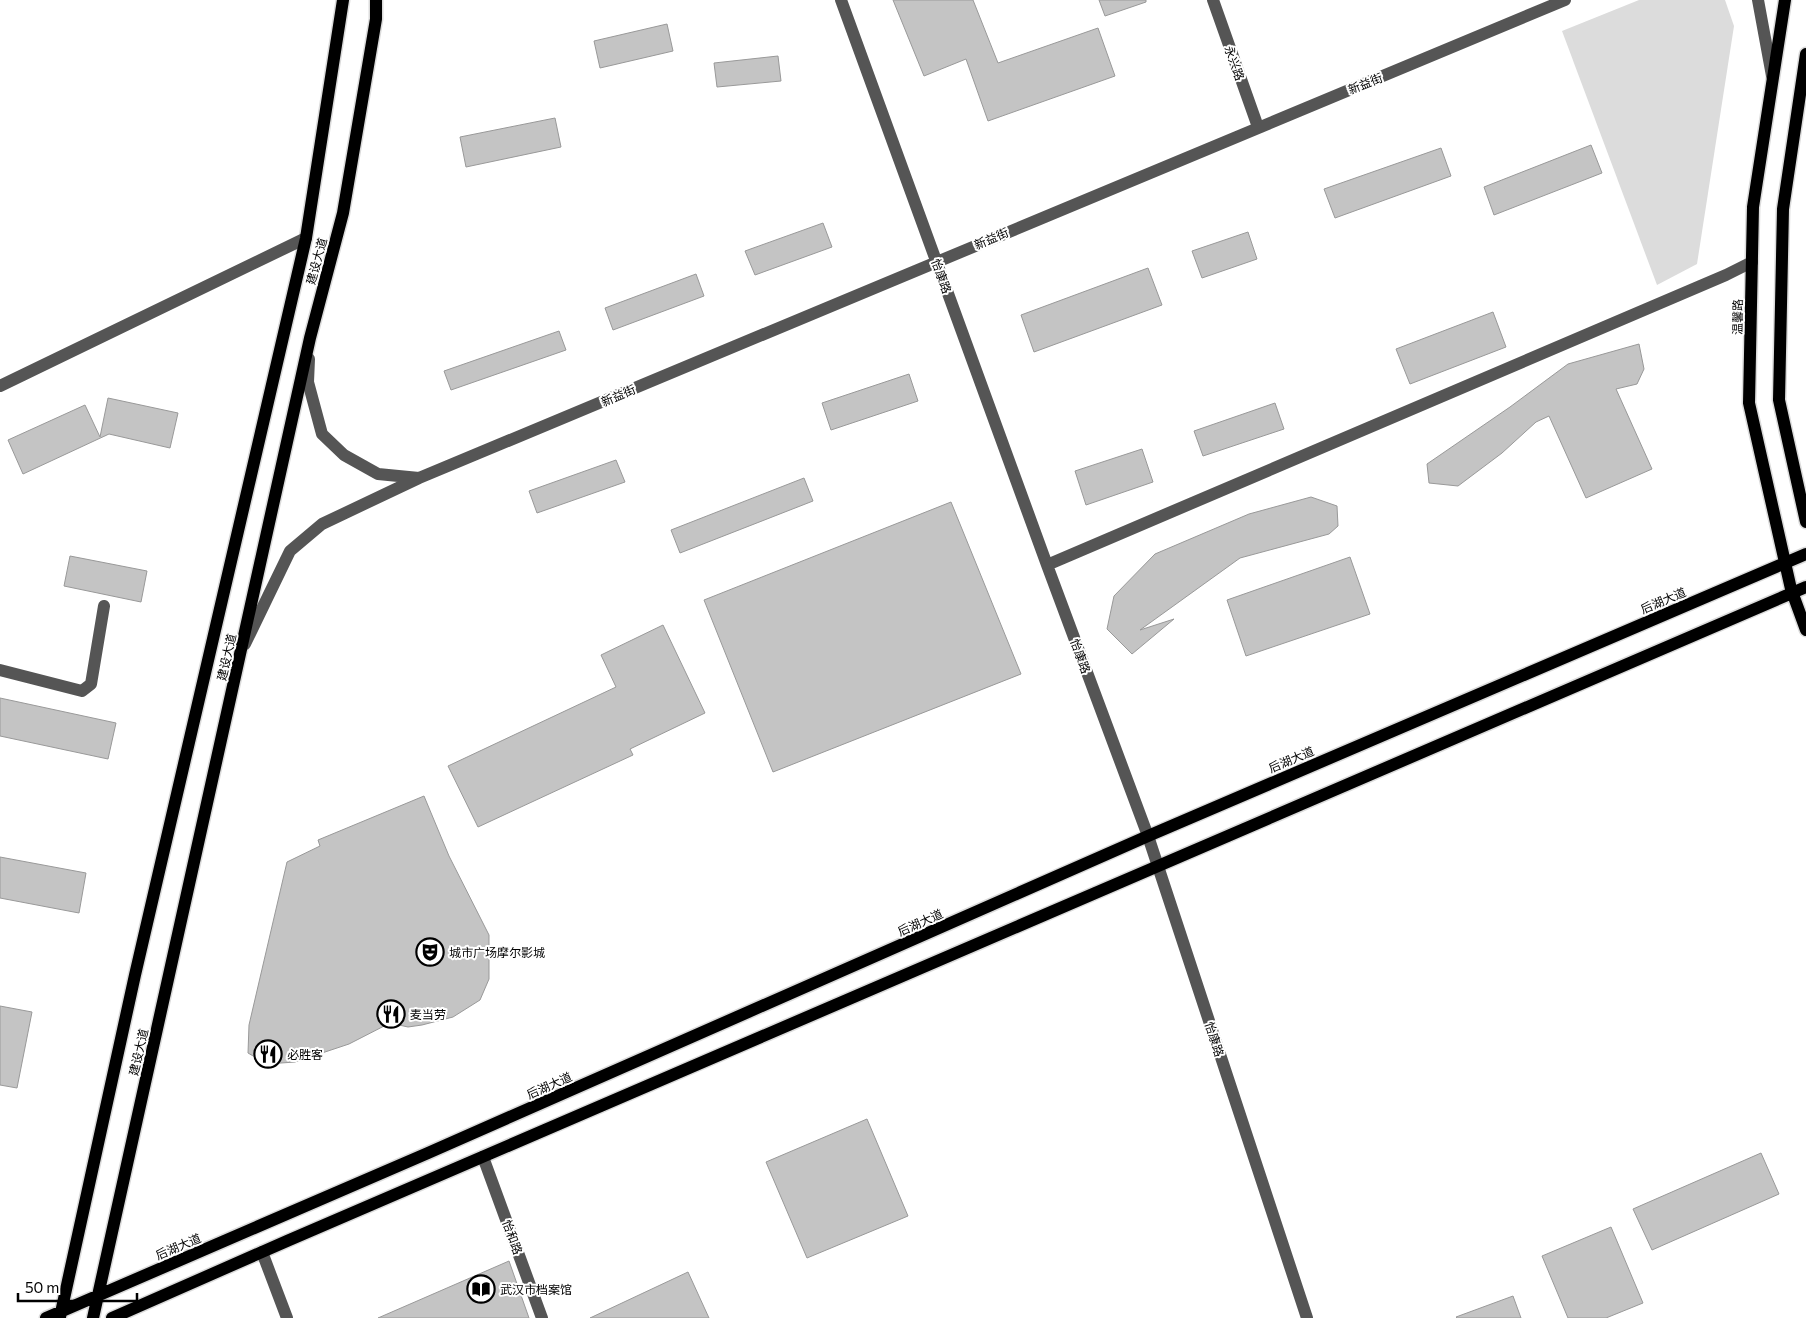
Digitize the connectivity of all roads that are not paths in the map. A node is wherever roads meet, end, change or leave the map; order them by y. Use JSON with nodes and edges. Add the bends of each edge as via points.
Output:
{"nodes":[{"id":1,"x":343,"y":0,"type":"edge"},
{"id":2,"x":376,"y":0,"type":"edge"},
{"id":3,"x":841,"y":0,"type":"edge"},
{"id":4,"x":1213,"y":0,"type":"edge"},
{"id":5,"x":1565,"y":0,"type":"edge"},
{"id":6,"x":1758,"y":0,"type":"edge"},
{"id":7,"x":1785,"y":0,"type":"edge"},
{"id":8,"x":1806,"y":54,"type":"edge"},
{"id":9,"x":1772,"y":78,"type":"junction"},
{"id":10,"x":1258,"y":127,"type":"junction"},
{"id":11,"x":306,"y":238,"type":"junction"},
{"id":12,"x":936,"y":261,"type":"junction"},
{"id":13,"x":1752,"y":262,"type":"junction"},
{"id":14,"x":310,"y":338,"type":"junction"},
{"id":15,"x":0,"y":386,"type":"edge"},
{"id":16,"x":418,"y":478,"type":"junction"},
{"id":17,"x":1806,"y":522,"type":"edge"},
{"id":18,"x":1806,"y":554,"type":"edge"},
{"id":19,"x":1785,"y":563,"type":"junction"},
{"id":20,"x":1047,"y":565,"type":"junction"},
{"id":21,"x":1806,"y":587,"type":"edge"},
{"id":22,"x":1792,"y":593,"type":"junction"},
{"id":23,"x":104,"y":606,"type":"dead end"},
{"id":24,"x":1806,"y":630,"type":"edge"},
{"id":25,"x":241,"y":651,"type":"junction"},
{"id":26,"x":0,"y":670,"type":"edge"},
{"id":27,"x":1148,"y":836,"type":"junction"},
{"id":28,"x":1158,"y":866,"type":"junction"},
{"id":29,"x":483,"y":1156,"type":"junction"},
{"id":30,"x":262,"y":1252,"type":"junction"},
{"id":31,"x":97,"y":1296,"type":"junction"},
{"id":32,"x":61,"y":1315,"type":"edge"},
{"id":33,"x":46,"y":1318,"type":"edge"},
{"id":34,"x":93,"y":1318,"type":"edge"},
{"id":35,"x":112,"y":1318,"type":"edge"},
{"id":36,"x":287,"y":1318,"type":"edge"},
{"id":37,"x":542,"y":1318,"type":"edge"},
{"id":38,"x":1307,"y":1318,"type":"edge"}],
"edges":[{"from":1,"to":11,"type":"main road","name":"建设大道"},
{"from":2,"to":14,"type":"main road","name":"建设大道","via":[[376,18],[343,214]]},
{"from":3,"to":12,"type":"street","name":"怡康路"},
{"from":4,"to":10,"type":"street","name":"永兴路"},
{"from":5,"to":10,"type":"street","name":"新益街"},
{"from":6,"to":9,"type":"street"},
{"from":7,"to":9,"type":"main road","name":"温馨路"},
{"from":8,"to":17,"type":"main road","via":[[1783,209],[1779,400]]},
{"from":9,"to":13,"type":"main road","name":"温馨路","via":[[1753,207]]},
{"from":10,"to":12,"type":"street","name":"新益街"},
{"from":11,"to":15,"type":"street"},
{"from":11,"to":32,"type":"main road","name":"建设大道","via":[[135,975]]},
{"from":12,"to":16,"type":"street","name":"新益街"},
{"from":12,"to":20,"type":"street","name":"怡康路"},
{"from":13,"to":19,"type":"main road","name":"温馨路","via":[[1750,403]]},
{"from":13,"to":20,"type":"street"},
{"from":14,"to":16,"type":"street","via":[[308,382],[322,434],[344,455],[378,474]]},
{"from":14,"to":25,"type":"main road","name":"建设大道"},
{"from":16,"to":25,"type":"street","name":"新益街","via":[[322,524],[290,552]]},
{"from":18,"to":19,"type":"main road","name":"后湖大道"},
{"from":19,"to":22,"type":"main road","name":"温馨路"},
{"from":19,"to":27,"type":"main road","name":"后湖大道"},
{"from":20,"to":27,"type":"street","name":"怡康路"},
{"from":21,"to":22,"type":"main road"},
{"from":22,"to":24,"type":"main road","name":"温馨路"},
{"from":22,"to":28,"type":"main road"},
{"from":23,"to":26,"type":"street","via":[[91,684],[82,690]]},
{"from":25,"to":31,"type":"main road","name":"建设大道"},
{"from":27,"to":28,"type":"street","name":"怡康路"},
{"from":27,"to":31,"type":"main road","name":"后湖大道"},
{"from":28,"to":29,"type":"main road"},
{"from":28,"to":38,"type":"street","name":"怡康路"},
{"from":29,"to":30,"type":"main road"},
{"from":29,"to":37,"type":"street","name":"怡和路"},
{"from":30,"to":35,"type":"main road"},
{"from":30,"to":36,"type":"street"},
{"from":31,"to":32,"type":"main road","name":"后湖大道"},
{"from":31,"to":34,"type":"main road","name":"建设大道"},
{"from":32,"to":33,"type":"main road","name":"后湖大道"}]}
